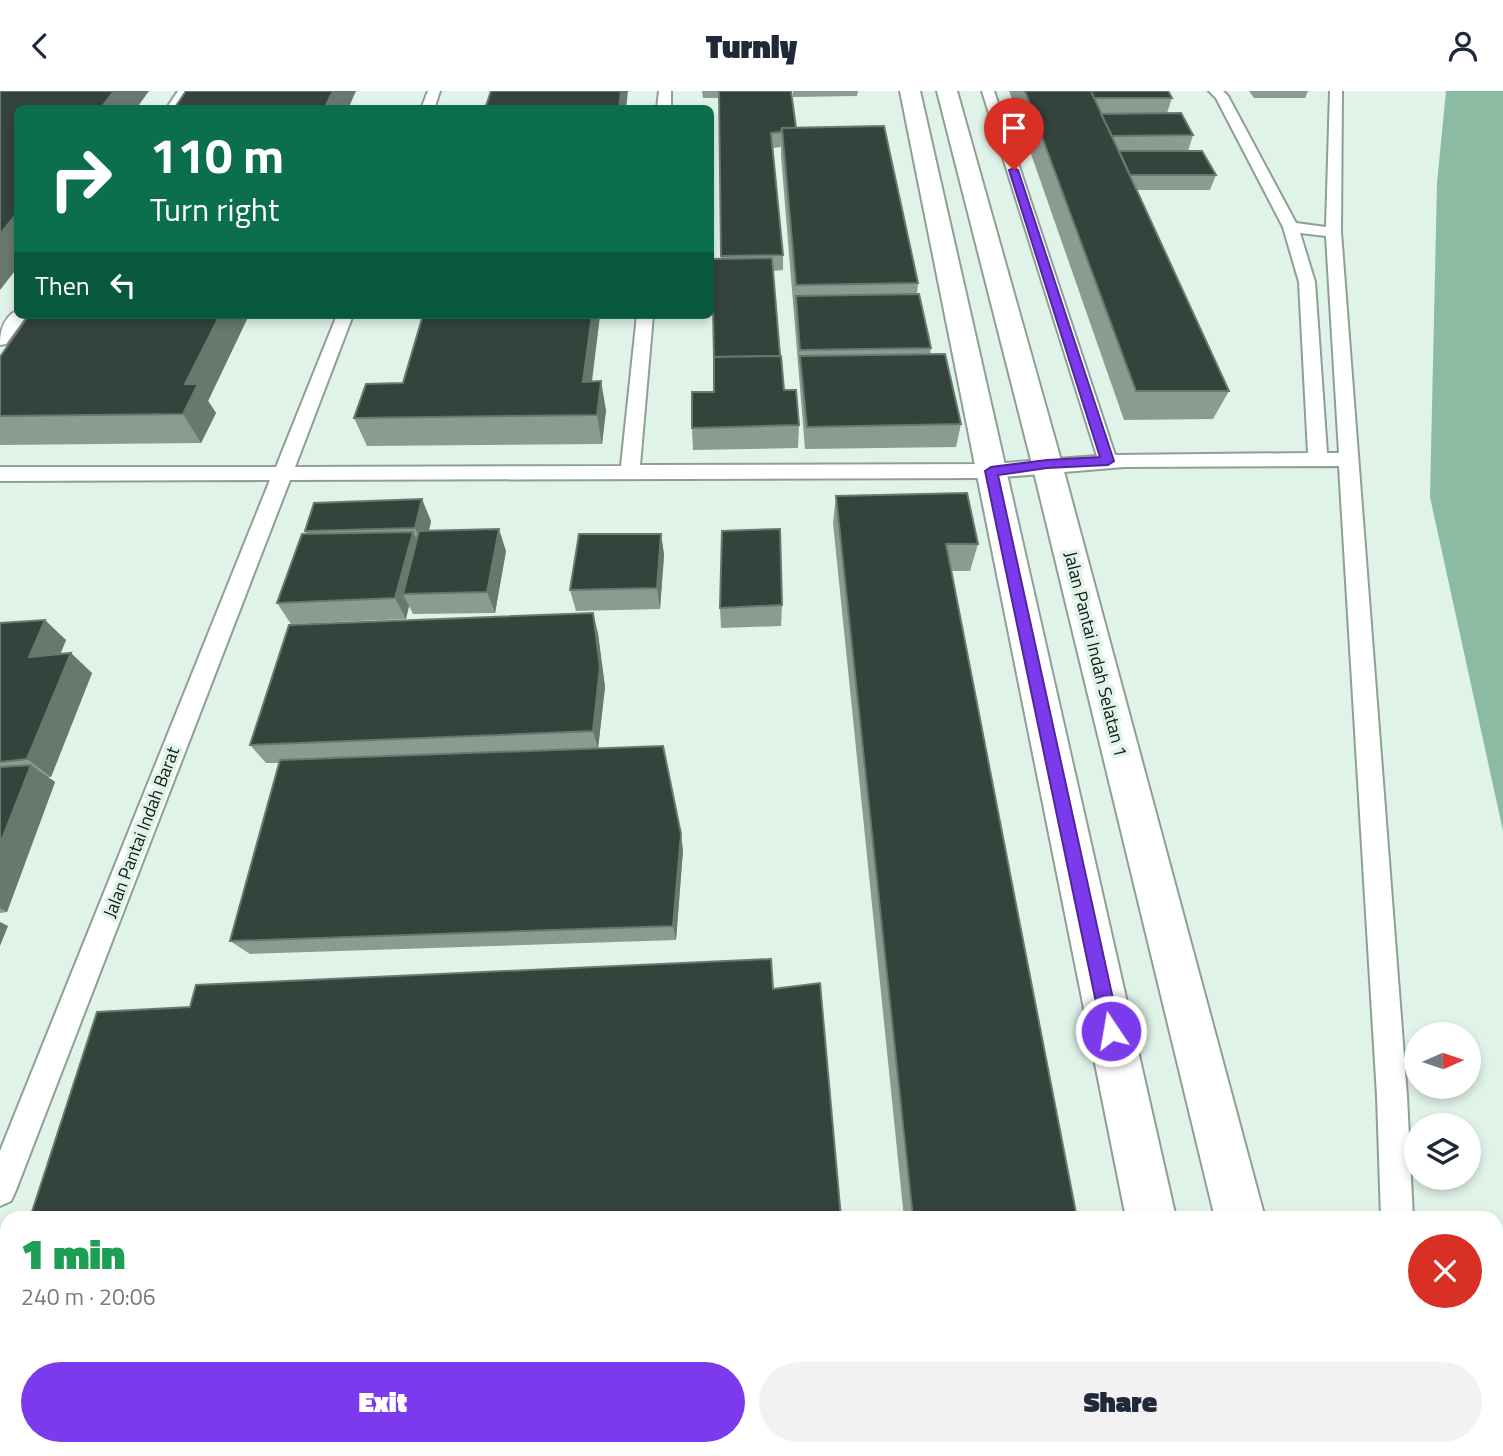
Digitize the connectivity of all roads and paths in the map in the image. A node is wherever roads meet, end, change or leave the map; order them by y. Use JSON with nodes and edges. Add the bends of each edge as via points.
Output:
{"nodes":[{"id":1,"x":910,"y":91,"type":"edge"},
{"id":2,"x":947,"y":91,"type":"edge"},
{"id":3,"x":988,"y":91,"type":"edge"},
{"id":4,"x":1336,"y":91,"type":"edge"},
{"id":5,"x":1219,"y":93,"type":"edge"},
{"id":6,"x":1291,"y":227,"type":"junction"},
{"id":7,"x":1333,"y":233,"type":"junction"},
{"id":8,"x":16,"y":319,"type":"edge"},
{"id":9,"x":343,"y":319,"type":"edge"},
{"id":10,"x":645,"y":319,"type":"edge"},
{"id":11,"x":0,"y":340,"type":"edge"},
{"id":12,"x":1318,"y":460,"type":"junction"},
{"id":13,"x":1347,"y":460,"type":"junction"},
{"id":14,"x":1108,"y":461,"type":"junction"},
{"id":15,"x":1047,"y":464,"type":"junction"},
{"id":16,"x":991,"y":471,"type":"junction"},
{"id":17,"x":281,"y":473,"type":"junction"},
{"id":18,"x":630,"y":473,"type":"junction"},
{"id":19,"x":0,"y":474,"type":"edge"},
{"id":20,"x":0,"y":1190,"type":"edge"},
{"id":21,"x":1150,"y":1211,"type":"edge"},
{"id":22,"x":1238,"y":1211,"type":"edge"},
{"id":23,"x":1397,"y":1211,"type":"edge"}],
"edges":[{"from":1,"to":16,"type":"street"},
{"from":2,"to":15,"type":"street","name":"Jalan Pantai Indah Selatan 1"},
{"from":3,"to":14,"type":"lane"},
{"from":4,"to":7,"type":"lane"},
{"from":5,"to":6,"type":"lane"},
{"from":6,"to":7,"type":"lane"},
{"from":6,"to":12,"type":"lane","via":[[1307,282]]},
{"from":7,"to":13,"type":"lane"},
{"from":8,"to":11,"type":"lane"},
{"from":9,"to":17,"type":"lane","name":"Jalan Pantai Indah Barat"},
{"from":10,"to":18,"type":"lane"},
{"from":12,"to":13,"type":"lane"},
{"from":12,"to":14,"type":"lane"},
{"from":13,"to":23,"type":"lane"},
{"from":14,"to":15,"type":"lane"},
{"from":15,"to":16,"type":"lane"},
{"from":15,"to":22,"type":"street","name":"Jalan Pantai Indah Selatan 1"},
{"from":16,"to":18,"type":"lane"},
{"from":16,"to":21,"type":"street"},
{"from":17,"to":18,"type":"lane"},
{"from":17,"to":19,"type":"lane"},
{"from":17,"to":20,"type":"lane","name":"Jalan Pantai Indah Barat"}]}
